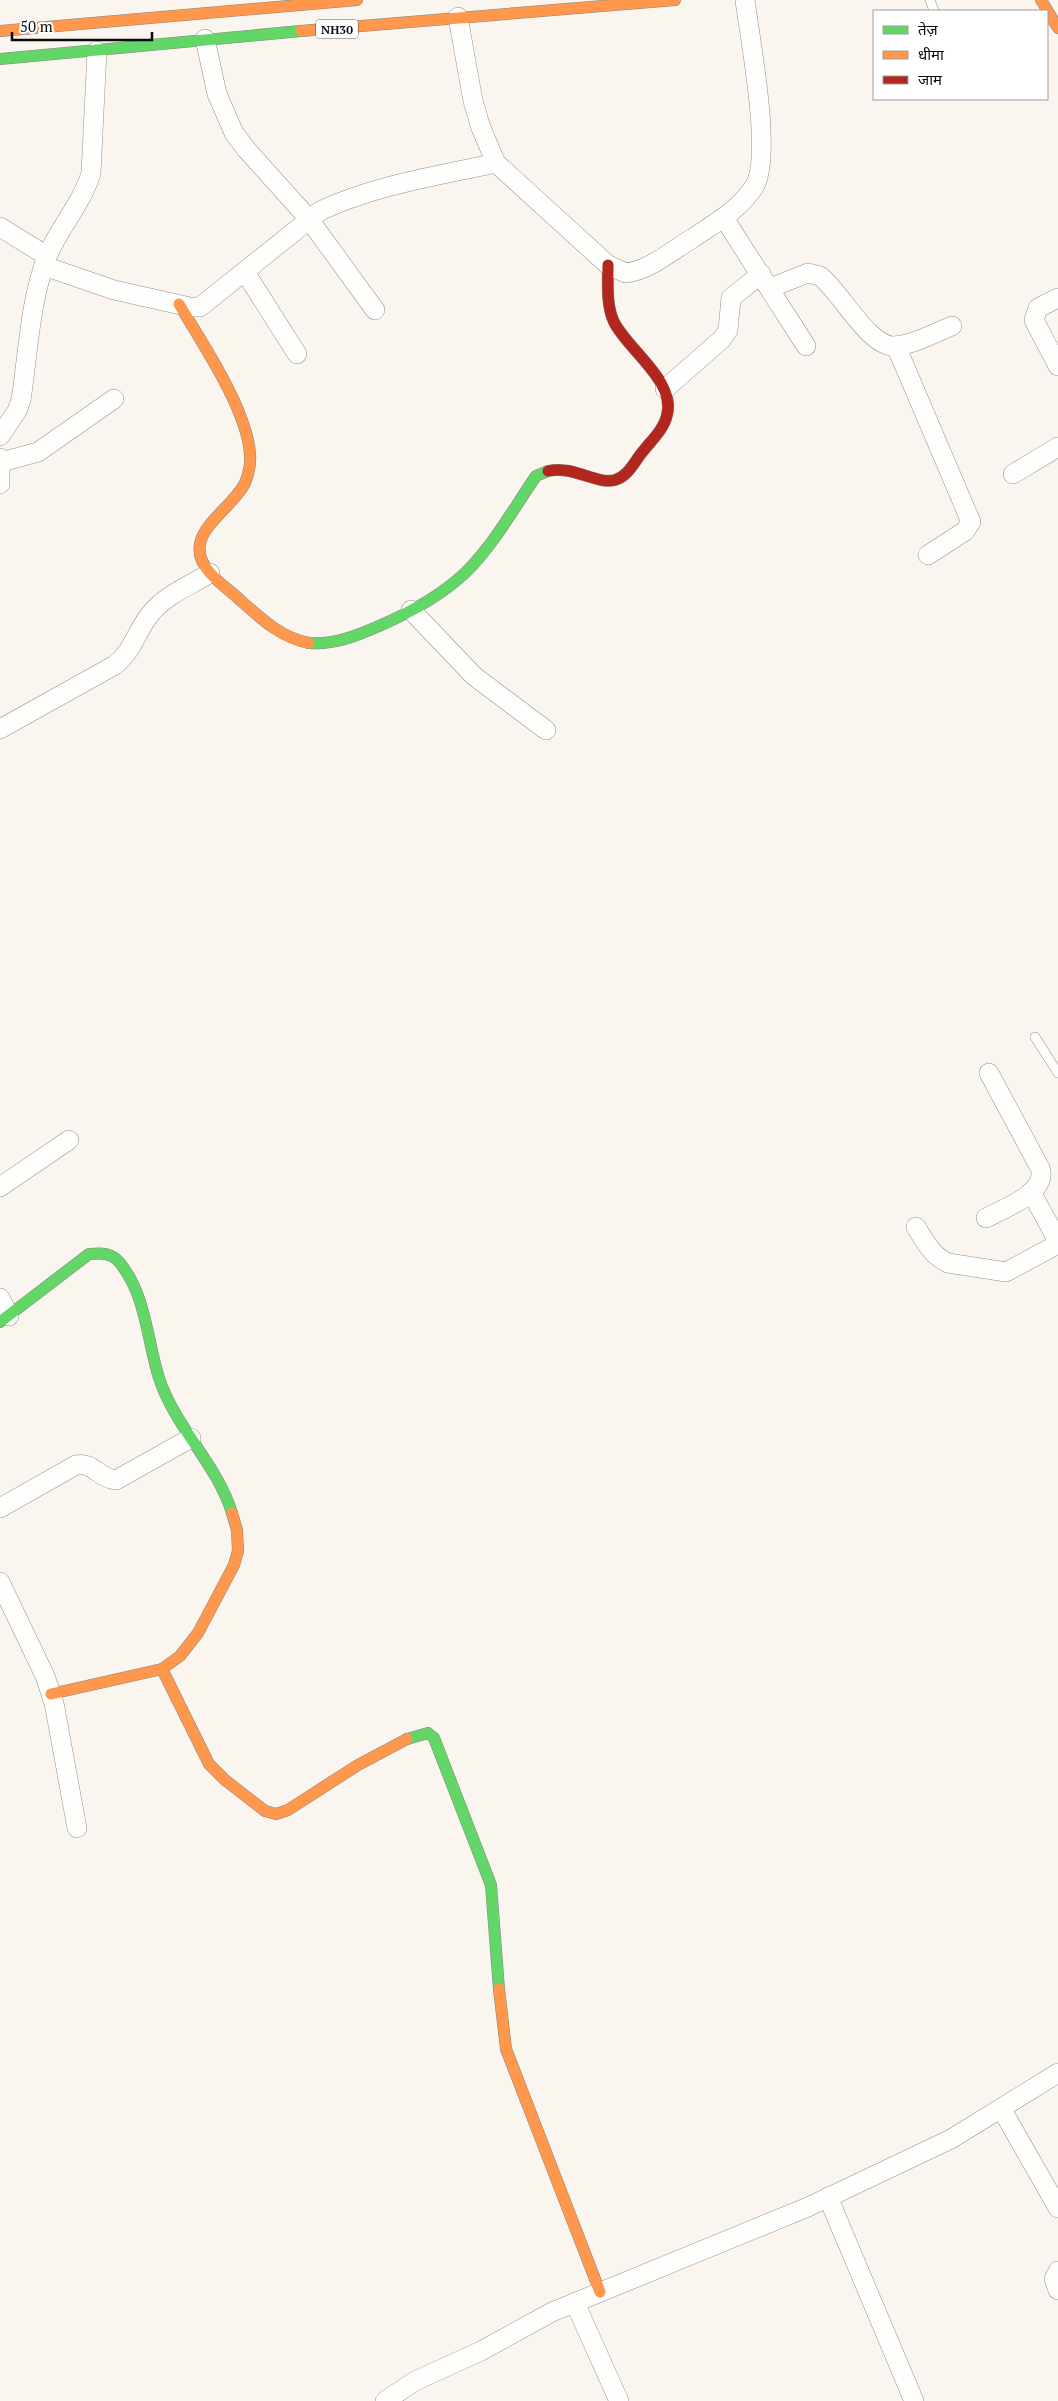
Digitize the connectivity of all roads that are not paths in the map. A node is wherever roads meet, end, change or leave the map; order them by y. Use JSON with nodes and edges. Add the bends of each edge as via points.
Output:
{"nodes":[{"id":1,"x":357,"y":0,"type":"edge"},
{"id":2,"x":675,"y":0,"type":"edge"},
{"id":3,"x":745,"y":0,"type":"edge"},
{"id":4,"x":1048,"y":12,"type":"edge"},
{"id":5,"x":458,"y":17,"type":"junction"},
{"id":6,"x":1058,"y":28,"type":"edge"},
{"id":7,"x":0,"y":31,"type":"edge"},
{"id":8,"x":205,"y":38,"type":"junction"},
{"id":9,"x":97,"y":51,"type":"junction"},
{"id":10,"x":0,"y":59,"type":"edge"},
{"id":11,"x":496,"y":163,"type":"junction"},
{"id":12,"x":308,"y":218,"type":"junction"},
{"id":13,"x":724,"y":218,"type":"junction"},
{"id":14,"x":0,"y":227,"type":"edge"},
{"id":15,"x":46,"y":261,"type":"junction"},
{"id":16,"x":608,"y":265,"type":"junction"},
{"id":17,"x":244,"y":272,"type":"junction"},
{"id":18,"x":765,"y":281,"type":"junction"},
{"id":19,"x":1058,"y":298,"type":"edge"},
{"id":20,"x":179,"y":304,"type":"junction"},
{"id":21,"x":375,"y":310,"type":"dead end"},
{"id":22,"x":952,"y":326,"type":"dead end"},
{"id":23,"x":806,"y":346,"type":"dead end"},
{"id":24,"x":896,"y":346,"type":"junction"},
{"id":25,"x":297,"y":354,"type":"dead end"},
{"id":26,"x":1058,"y":366,"type":"edge"},
{"id":27,"x":665,"y":389,"type":"junction"},
{"id":28,"x":114,"y":399,"type":"dead end"},
{"id":29,"x":0,"y":436,"type":"edge"},
{"id":30,"x":1058,"y":447,"type":"edge"},
{"id":31,"x":0,"y":460,"type":"edge"},
{"id":32,"x":1013,"y":474,"type":"dead end"},
{"id":33,"x":0,"y":484,"type":"edge"},
{"id":34,"x":928,"y":555,"type":"dead end"},
{"id":35,"x":210,"y":573,"type":"junction"},
{"id":36,"x":412,"y":610,"type":"junction"},
{"id":37,"x":0,"y":729,"type":"edge"},
{"id":38,"x":546,"y":730,"type":"dead end"},
{"id":39,"x":1035,"y":1038,"type":"dead end"},
{"id":40,"x":989,"y":1073,"type":"dead end"},
{"id":41,"x":1058,"y":1073,"type":"edge"},
{"id":42,"x":69,"y":1140,"type":"dead end"},
{"id":43,"x":0,"y":1186,"type":"edge"},
{"id":44,"x":1031,"y":1192,"type":"junction"},
{"id":45,"x":986,"y":1218,"type":"dead end"},
{"id":46,"x":916,"y":1227,"type":"dead end"},
{"id":47,"x":1058,"y":1242,"type":"edge"},
{"id":48,"x":0,"y":1298,"type":"edge"},
{"id":49,"x":4,"y":1319,"type":"edge"},
{"id":50,"x":191,"y":1438,"type":"junction"},
{"id":51,"x":0,"y":1508,"type":"edge"},
{"id":52,"x":0,"y":1582,"type":"edge"},
{"id":53,"x":162,"y":1669,"type":"junction"},
{"id":54,"x":51,"y":1694,"type":"junction"},
{"id":55,"x":77,"y":1828,"type":"dead end"},
{"id":56,"x":1058,"y":2073,"type":"edge"},
{"id":57,"x":1001,"y":2108,"type":"junction"},
{"id":58,"x":828,"y":2197,"type":"junction"},
{"id":59,"x":1058,"y":2208,"type":"edge"},
{"id":60,"x":1058,"y":2271,"type":"edge"},
{"id":61,"x":1058,"y":2290,"type":"edge"},
{"id":62,"x":600,"y":2292,"type":"junction"},
{"id":63,"x":575,"y":2303,"type":"junction"},
{"id":64,"x":385,"y":2401,"type":"edge"},
{"id":65,"x":619,"y":2401,"type":"edge"},
{"id":66,"x":914,"y":2401,"type":"edge"}],
"edges":[{"from":1,"to":7,"type":"main road","number":"NH30"},
{"from":2,"to":5,"type":"main road","number":"NH30"},
{"from":3,"to":13,"type":"street","via":[[762,154],[755,186]]},
{"from":4,"to":6,"type":"main road"},
{"from":5,"to":8,"type":"main road","number":"NH30"},
{"from":5,"to":11,"type":"street","via":[[473,101]]},
{"from":8,"to":9,"type":"main road","number":"NH30"},
{"from":8,"to":12,"type":"street","via":[[218,94],[234,133]]},
{"from":9,"to":10,"type":"main road","number":"NH30"},
{"from":9,"to":15,"type":"street","via":[[91,173],[86,190],[55,239]]},
{"from":11,"to":12,"type":"street","via":[[369,192],[342,200]]},
{"from":11,"to":16,"type":"street"},
{"from":12,"to":17,"type":"street"},
{"from":12,"to":21,"type":"street"},
{"from":13,"to":16,"type":"street","via":[[634,272],[626,274]]},
{"from":13,"to":18,"type":"street"},
{"from":14,"to":15,"type":"street"},
{"from":15,"to":20,"type":"street","via":[[114,290]]},
{"from":15,"to":29,"type":"street","via":[[38,287],[21,400]]},
{"from":16,"to":27,"type":"main road","via":[[608,294],[613,320]]},
{"from":17,"to":20,"type":"street","via":[[200,307]]},
{"from":17,"to":25,"type":"street"},
{"from":18,"to":23,"type":"street"},
{"from":18,"to":24,"type":"street","via":[[808,273],[820,276],[873,337],[884,344]]},
{"from":18,"to":27,"type":"street","via":[[731,298],[728,330],[722,339]]},
{"from":19,"to":26,"type":"street","via":[[1038,308],[1034,320]]},
{"from":20,"to":35,"type":"main road","via":[[245,425],[251,452],[250,470],[243,487],[234,501],[209,523],[200,538],[199,555]]},
{"from":22,"to":24,"type":"street"},
{"from":24,"to":34,"type":"street","via":[[971,522],[965,531]]},
{"from":27,"to":36,"type":"main road","via":[[669,405],[665,421],[621,478],[608,481],[558,468],[536,476],[467,572],[448,589]]},
{"from":28,"to":31,"type":"street","via":[[38,452]]},
{"from":30,"to":32,"type":"street"},
{"from":31,"to":33,"type":"street"},
{"from":35,"to":36,"type":"main road","via":[[277,630],[306,642],[336,642]]},
{"from":35,"to":37,"type":"street","via":[[158,605],[144,622],[130,650],[115,665]]},
{"from":36,"to":38,"type":"street","via":[[474,676]]},
{"from":39,"to":41,"type":"lane"},
{"from":40,"to":44,"type":"street","via":[[1042,1173],[1041,1181]]},
{"from":42,"to":43,"type":"street"},
{"from":44,"to":45,"type":"street"},
{"from":44,"to":47,"type":"street"},
{"from":46,"to":47,"type":"street","via":[[940,1260],[1000,1272],[1012,1270]]},
{"from":48,"to":49,"type":"street"},
{"from":49,"to":50,"type":"main road","via":[[80,1259],[95,1251],[111,1254],[125,1268],[138,1296],[159,1380]]},
{"from":50,"to":51,"type":"street","via":[[116,1480],[106,1478],[87,1464],[76,1465]]},
{"from":50,"to":53,"type":"main road","via":[[211,1470],[236,1522],[238,1552],[234,1566],[191,1644],[177,1661]]},
{"from":52,"to":54,"type":"street","via":[[38,1659]]},
{"from":53,"to":54,"type":"main road"},
{"from":53,"to":62,"type":"main road","via":[[209,1764],[225,1780],[271,1813],[288,1810],[359,1764],[415,1736],[428,1733],[434,1738],[491,1885],[506,2049]]},
{"from":54,"to":55,"type":"street"},
{"from":56,"to":57,"type":"street"},
{"from":57,"to":58,"type":"street","via":[[951,2139]]},
{"from":57,"to":59,"type":"street"},
{"from":58,"to":62,"type":"street"},
{"from":58,"to":66,"type":"street"},
{"from":60,"to":61,"type":"street","via":[[1054,2279]]},
{"from":62,"to":63,"type":"street"},
{"from":63,"to":64,"type":"street","via":[[415,2381]]},
{"from":63,"to":65,"type":"street"}]}
